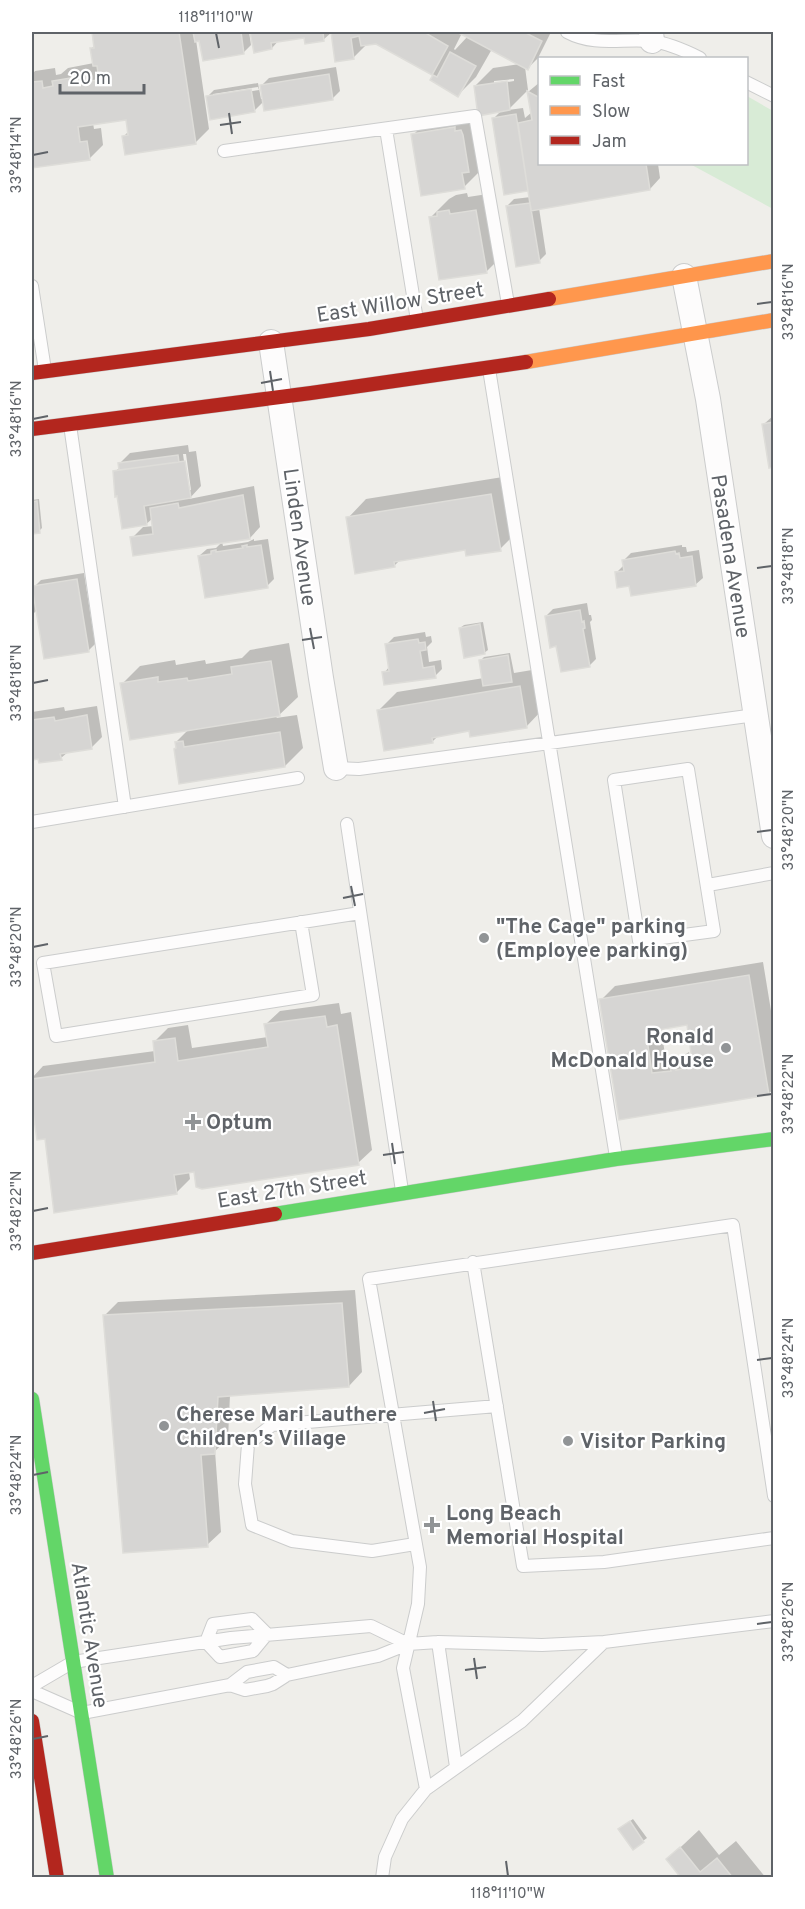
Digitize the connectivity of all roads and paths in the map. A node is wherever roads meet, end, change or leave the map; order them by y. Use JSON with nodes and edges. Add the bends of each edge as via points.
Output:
{"nodes":[{"id":1,"x":567,"y":32,"type":"edge"},
{"id":2,"x":651,"y":36,"type":"edge"},
{"id":3,"x":698,"y":57,"type":"edge"},
{"id":4,"x":748,"y":83,"type":"edge"},
{"id":5,"x":774,"y":96,"type":"edge"},
{"id":6,"x":386,"y":129,"type":"junction"},
{"id":7,"x":224,"y":151,"type":"dead end"},
{"id":8,"x":774,"y":261,"type":"edge"},
{"id":9,"x":684,"y":276,"type":"junction"},
{"id":10,"x":32,"y":286,"type":"edge"},
{"id":11,"x":508,"y":306,"type":"junction"},
{"id":12,"x":774,"y":320,"type":"edge"},
{"id":13,"x":418,"y":321,"type":"junction"},
{"id":14,"x":696,"y":334,"type":"junction"},
{"id":15,"x":271,"y":342,"type":"junction"},
{"id":16,"x":489,"y":366,"type":"junction"},
{"id":17,"x":38,"y":372,"type":"edge"},
{"id":18,"x":279,"y":398,"type":"junction"},
{"id":19,"x":70,"y":424,"type":"junction"},
{"id":20,"x":32,"y":429,"type":"edge"},
{"id":21,"x":755,"y":715,"type":"junction"},
{"id":22,"x":550,"y":743,"type":"junction"},
{"id":23,"x":336,"y":768,"type":"joint"},
{"id":24,"x":298,"y":778,"type":"dead end"},
{"id":25,"x":125,"y":807,"type":"junction"},
{"id":26,"x":32,"y":822,"type":"edge"},
{"id":27,"x":347,"y":824,"type":"dead end"},
{"id":28,"x":774,"y":836,"type":"edge"},
{"id":29,"x":774,"y":873,"type":"edge"},
{"id":30,"x":708,"y":885,"type":"junction"},
{"id":31,"x":360,"y":913,"type":"junction"},
{"id":32,"x":301,"y":922,"type":"junction"},
{"id":33,"x":774,"y":1139,"type":"edge"},
{"id":34,"x":616,"y":1159,"type":"junction"},
{"id":35,"x":403,"y":1192,"type":"junction"},
{"id":36,"x":32,"y":1253,"type":"edge"},
{"id":37,"x":473,"y":1263,"type":"junction"},
{"id":38,"x":32,"y":1399,"type":"edge"},
{"id":39,"x":497,"y":1406,"type":"junction"},
{"id":40,"x":393,"y":1415,"type":"junction"},
{"id":41,"x":774,"y":1496,"type":"edge"},
{"id":42,"x":774,"y":1538,"type":"edge"},
{"id":43,"x":415,"y":1544,"type":"junction"},
{"id":44,"x":774,"y":1621,"type":"edge"},
{"id":45,"x":438,"y":1642,"type":"junction"},
{"id":46,"x":604,"y":1642,"type":"junction"},
{"id":47,"x":408,"y":1644,"type":"junction"},
{"id":48,"x":74,"y":1662,"type":"junction"},
{"id":49,"x":32,"y":1686,"type":"edge"},
{"id":50,"x":32,"y":1691,"type":"edge"},
{"id":51,"x":82,"y":1713,"type":"junction"},
{"id":52,"x":32,"y":1721,"type":"edge"},
{"id":53,"x":456,"y":1767,"type":"junction"},
{"id":54,"x":426,"y":1789,"type":"junction"},
{"id":55,"x":57,"y":1878,"type":"edge"},
{"id":56,"x":107,"y":1878,"type":"edge"},
{"id":57,"x":382,"y":1878,"type":"edge"}],
"edges":[{"from":1,"to":2,"type":"lane","via":[[608,42]]},
{"from":2,"to":3,"type":"lane"},
{"from":4,"to":5,"type":"lane"},
{"from":6,"to":7,"type":"lane"},
{"from":6,"to":11,"type":"lane","via":[[474,116]]},
{"from":6,"to":13,"type":"lane"},
{"from":8,"to":9,"type":"main road","name":"East Willow Street"},
{"from":9,"to":11,"type":"main road","name":"East Willow Street"},
{"from":9,"to":14,"type":"street","name":"Pasadena Avenue"},
{"from":10,"to":17,"type":"lane"},
{"from":11,"to":13,"type":"main road","name":"East Willow Street"},
{"from":12,"to":14,"type":"main road"},
{"from":13,"to":15,"type":"main road","name":"East Willow Street"},
{"from":14,"to":16,"type":"main road"},
{"from":14,"to":21,"type":"street","name":"Pasadena Avenue"},
{"from":15,"to":17,"type":"main road","name":"East Willow Street"},
{"from":15,"to":18,"type":"street","name":"Linden Avenue"},
{"from":16,"to":18,"type":"main road"},
{"from":16,"to":22,"type":"lane"},
{"from":18,"to":19,"type":"main road"},
{"from":18,"to":23,"type":"street","name":"Linden Avenue"},
{"from":19,"to":20,"type":"main road"},
{"from":19,"to":25,"type":"lane"},
{"from":21,"to":22,"type":"lane"},
{"from":21,"to":28,"type":"street","name":"Pasadena Avenue"},
{"from":22,"to":23,"type":"lane","via":[[359,769]]},
{"from":22,"to":34,"type":"lane"},
{"from":24,"to":25,"type":"lane"},
{"from":25,"to":26,"type":"lane"},
{"from":27,"to":31,"type":"lane"},
{"from":29,"to":30,"type":"lane"},
{"from":30,"to":30,"type":"lane","via":[[714,931],[639,941],[614,780],[688,770]]},
{"from":31,"to":32,"type":"lane"},
{"from":31,"to":35,"type":"lane"},
{"from":32,"to":32,"type":"lane","via":[[43,963],[56,1036],[313,995]]},
{"from":33,"to":34,"type":"main road","name":"East 27th Street"},
{"from":34,"to":35,"type":"main road","name":"East 27th Street"},
{"from":35,"to":36,"type":"main road","name":"East 27th Street"},
{"from":37,"to":39,"type":"lane"},
{"from":37,"to":40,"type":"lane","via":[[369,1279]]},
{"from":37,"to":41,"type":"lane","via":[[733,1225]]},
{"from":38,"to":48,"type":"main road","name":"Atlantic Avenue"},
{"from":39,"to":40,"type":"lane"},
{"from":39,"to":42,"type":"lane","via":[[523,1566],[604,1562]]},
{"from":40,"to":43,"type":"lane"},
{"from":40,"to":43,"type":"lane","via":[[272,1425],[248,1444],[245,1484],[252,1525],[292,1541],[372,1551]]},
{"from":43,"to":47,"type":"lane","via":[[420,1568],[418,1604]]},
{"from":44,"to":46,"type":"lane"},
{"from":45,"to":46,"type":"lane"},
{"from":45,"to":47,"type":"lane"},
{"from":45,"to":53,"type":"lane"},
{"from":46,"to":53,"type":"lane","via":[[522,1721]]},
{"from":47,"to":48,"type":"lane","via":[[371,1626],[267,1634]]},
{"from":47,"to":51,"type":"lane","via":[[378,1656],[287,1674],[273,1684],[256,1688],[230,1686]]},
{"from":47,"to":54,"type":"lane","via":[[403,1668]]},
{"from":48,"to":49,"type":"lane"},
{"from":48,"to":51,"type":"main road","name":"Atlantic Avenue"},
{"from":50,"to":51,"type":"lane"},
{"from":51,"to":56,"type":"main road","name":"Atlantic Avenue"},
{"from":52,"to":55,"type":"main road"},
{"from":53,"to":54,"type":"lane"},
{"from":54,"to":57,"type":"lane","via":[[402,1819],[385,1857]]}]}
